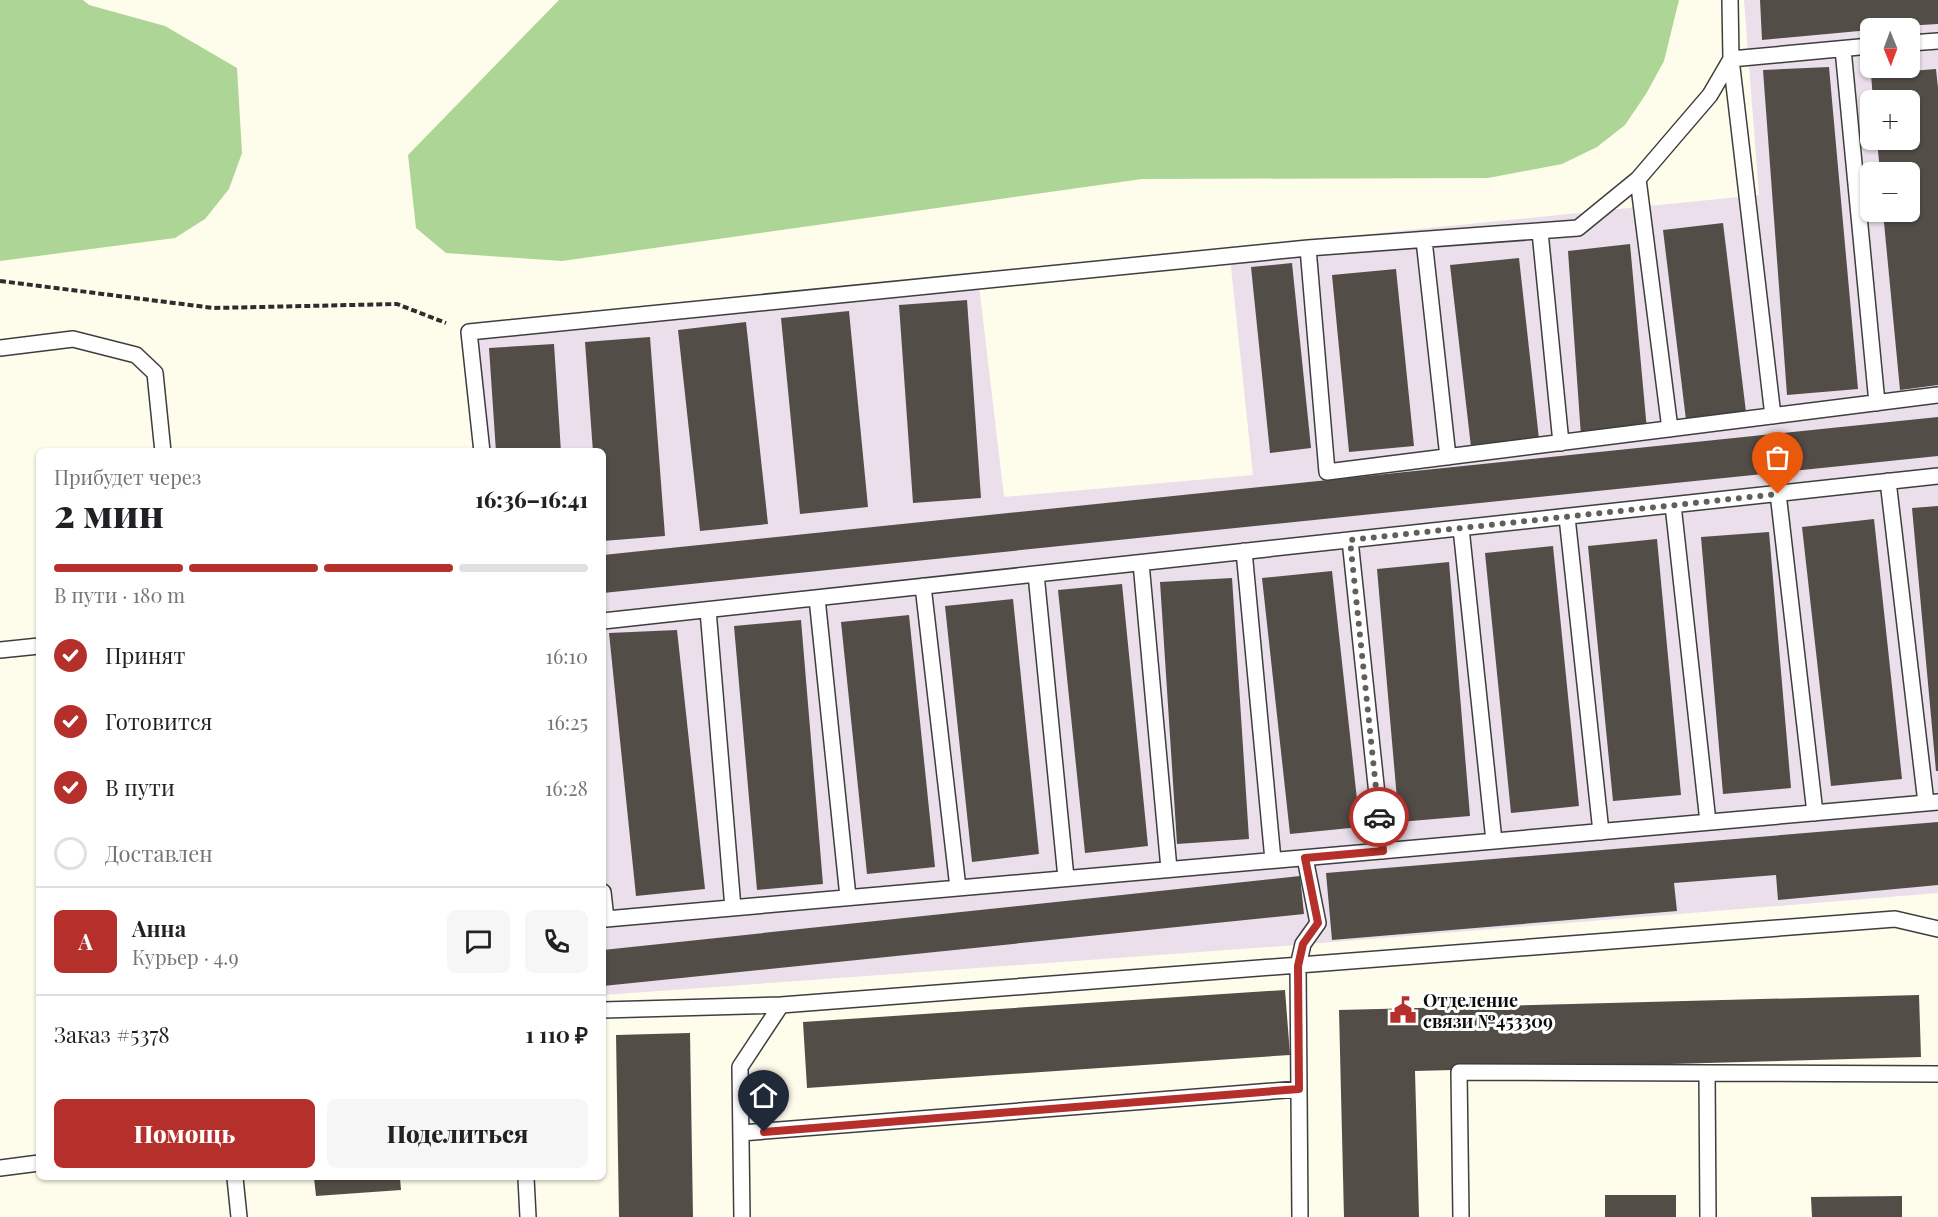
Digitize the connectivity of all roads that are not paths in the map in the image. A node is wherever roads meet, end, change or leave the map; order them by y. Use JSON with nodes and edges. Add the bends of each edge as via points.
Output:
{"nodes":[{"id":1,"x":1730,"y":0,"type":"edge"},
{"id":2,"x":1938,"y":40,"type":"edge"},
{"id":3,"x":1920,"y":42,"type":"edge"},
{"id":4,"x":1860,"y":47,"type":"edge"},
{"id":5,"x":1843,"y":49,"type":"junction"},
{"id":6,"x":1731,"y":59,"type":"junction"},
{"id":7,"x":1638,"y":179,"type":"junction"},
{"id":8,"x":1540,"y":232,"type":"junction"},
{"id":9,"x":1424,"y":240,"type":"junction"},
{"id":10,"x":1308,"y":248,"type":"junction"},
{"id":11,"x":0,"y":348,"type":"edge"},
{"id":12,"x":1938,"y":395,"type":"edge"},
{"id":13,"x":1877,"y":403,"type":"junction"},
{"id":14,"x":1773,"y":416,"type":"junction"},
{"id":15,"x":1670,"y":429,"type":"junction"},
{"id":16,"x":1560,"y":443,"type":"junction"},
{"id":17,"x":163,"y":448,"type":"edge"},
{"id":18,"x":482,"y":448,"type":"edge"},
{"id":19,"x":1448,"y":457,"type":"junction"},
{"id":20,"x":1938,"y":476,"type":"edge"},
{"id":21,"x":1888,"y":482,"type":"junction"},
{"id":22,"x":1778,"y":494,"type":"junction"},
{"id":23,"x":1673,"y":505,"type":"junction"},
{"id":24,"x":1567,"y":517,"type":"junction"},
{"id":25,"x":1461,"y":528,"type":"junction"},
{"id":26,"x":1350,"y":540,"type":"junction"},
{"id":27,"x":1244,"y":551,"type":"junction"},
{"id":28,"x":1141,"y":563,"type":"junction"},
{"id":29,"x":1036,"y":574,"type":"junction"},
{"id":30,"x":923,"y":586,"type":"junction"},
{"id":31,"x":817,"y":598,"type":"junction"},
{"id":32,"x":708,"y":610,"type":"junction"},
{"id":33,"x":606,"y":621,"type":"edge"},
{"id":34,"x":36,"y":646,"type":"edge"},
{"id":35,"x":0,"y":650,"type":"edge"},
{"id":36,"x":1932,"y":803,"type":"edge"},
{"id":37,"x":1815,"y":813,"type":"junction"},
{"id":38,"x":1708,"y":822,"type":"junction"},
{"id":39,"x":1601,"y":832,"type":"junction"},
{"id":40,"x":1494,"y":841,"type":"junction"},
{"id":41,"x":1383,"y":851,"type":"junction"},
{"id":42,"x":1305,"y":858,"type":"junction"},
{"id":43,"x":1273,"y":860,"type":"junction"},
{"id":44,"x":1168,"y":869,"type":"junction"},
{"id":45,"x":1066,"y":879,"type":"junction"},
{"id":46,"x":958,"y":888,"type":"junction"},
{"id":47,"x":848,"y":897,"type":"junction"},
{"id":48,"x":733,"y":908,"type":"junction"},
{"id":49,"x":606,"y":919,"type":"edge"},
{"id":50,"x":1938,"y":930,"type":"edge"},
{"id":51,"x":1298,"y":966,"type":"junction"},
{"id":52,"x":781,"y":1005,"type":"junction"},
{"id":53,"x":606,"y":1010,"type":"edge"},
{"id":54,"x":1707,"y":1073,"type":"junction"},
{"id":55,"x":1938,"y":1074,"type":"edge"},
{"id":56,"x":1299,"y":1089,"type":"junction"},
{"id":57,"x":741,"y":1134,"type":"junction"},
{"id":58,"x":36,"y":1163,"type":"edge"},
{"id":59,"x":0,"y":1168,"type":"edge"},
{"id":60,"x":235,"y":1180,"type":"edge"},
{"id":61,"x":526,"y":1180,"type":"edge"},
{"id":62,"x":239,"y":1217,"type":"edge"},
{"id":63,"x":528,"y":1217,"type":"edge"},
{"id":64,"x":742,"y":1217,"type":"edge"},
{"id":65,"x":1300,"y":1217,"type":"edge"},
{"id":66,"x":1461,"y":1217,"type":"edge"},
{"id":67,"x":1708,"y":1217,"type":"edge"}],
"edges":[{"from":1,"to":6,"type":"lane"},
{"from":2,"to":3,"type":"lane"},
{"from":4,"to":5,"type":"lane"},
{"from":5,"to":6,"type":"lane"},
{"from":5,"to":13,"type":"lane"},
{"from":6,"to":7,"type":"lane","via":[[1710,95]]},
{"from":6,"to":14,"type":"lane"},
{"from":7,"to":8,"type":"lane","via":[[1578,228]]},
{"from":7,"to":15,"type":"lane"},
{"from":8,"to":9,"type":"lane"},
{"from":8,"to":16,"type":"lane"},
{"from":9,"to":10,"type":"lane"},
{"from":9,"to":19,"type":"lane"},
{"from":10,"to":18,"type":"lane","via":[[469,332]]},
{"from":10,"to":19,"type":"lane","via":[[1327,472]]},
{"from":11,"to":17,"type":"lane","via":[[73,339],[136,355],[155,373]]},
{"from":12,"to":13,"type":"lane"},
{"from":13,"to":14,"type":"lane"},
{"from":14,"to":15,"type":"lane"},
{"from":15,"to":16,"type":"lane"},
{"from":16,"to":19,"type":"lane"},
{"from":20,"to":21,"type":"lane"},
{"from":21,"to":22,"type":"lane"},
{"from":21,"to":36,"type":"lane"},
{"from":22,"to":23,"type":"lane"},
{"from":22,"to":37,"type":"lane"},
{"from":23,"to":24,"type":"lane"},
{"from":23,"to":38,"type":"lane"},
{"from":24,"to":25,"type":"lane"},
{"from":24,"to":39,"type":"lane"},
{"from":25,"to":26,"type":"lane"},
{"from":25,"to":40,"type":"lane"},
{"from":26,"to":27,"type":"lane"},
{"from":26,"to":41,"type":"lane"},
{"from":27,"to":28,"type":"lane"},
{"from":27,"to":43,"type":"lane"},
{"from":28,"to":29,"type":"lane"},
{"from":28,"to":44,"type":"lane"},
{"from":29,"to":30,"type":"lane"},
{"from":29,"to":45,"type":"lane"},
{"from":30,"to":31,"type":"lane"},
{"from":30,"to":46,"type":"lane"},
{"from":31,"to":32,"type":"lane"},
{"from":31,"to":47,"type":"lane"},
{"from":32,"to":33,"type":"lane"},
{"from":32,"to":48,"type":"lane"},
{"from":34,"to":35,"type":"lane"},
{"from":36,"to":37,"type":"lane"},
{"from":37,"to":38,"type":"lane"},
{"from":38,"to":39,"type":"lane"},
{"from":39,"to":40,"type":"lane"},
{"from":40,"to":41,"type":"lane"},
{"from":41,"to":42,"type":"lane"},
{"from":42,"to":43,"type":"lane"},
{"from":42,"to":51,"type":"lane","via":[[1318,923],[1303,944]]},
{"from":43,"to":44,"type":"lane"},
{"from":44,"to":45,"type":"lane"},
{"from":45,"to":46,"type":"lane"},
{"from":46,"to":47,"type":"lane"},
{"from":47,"to":48,"type":"lane"},
{"from":48,"to":49,"type":"lane"},
{"from":50,"to":51,"type":"lane","via":[[1895,919]]},
{"from":51,"to":52,"type":"lane"},
{"from":51,"to":56,"type":"lane"},
{"from":52,"to":53,"type":"lane"},
{"from":52,"to":57,"type":"lane","via":[[740,1066]]},
{"from":54,"to":55,"type":"lane"},
{"from":54,"to":66,"type":"lane","via":[[1459,1072]]},
{"from":54,"to":67,"type":"lane"},
{"from":56,"to":57,"type":"lane"},
{"from":56,"to":65,"type":"lane"},
{"from":57,"to":64,"type":"lane"},
{"from":58,"to":59,"type":"lane"},
{"from":60,"to":62,"type":"lane"},
{"from":61,"to":63,"type":"lane"}]}
